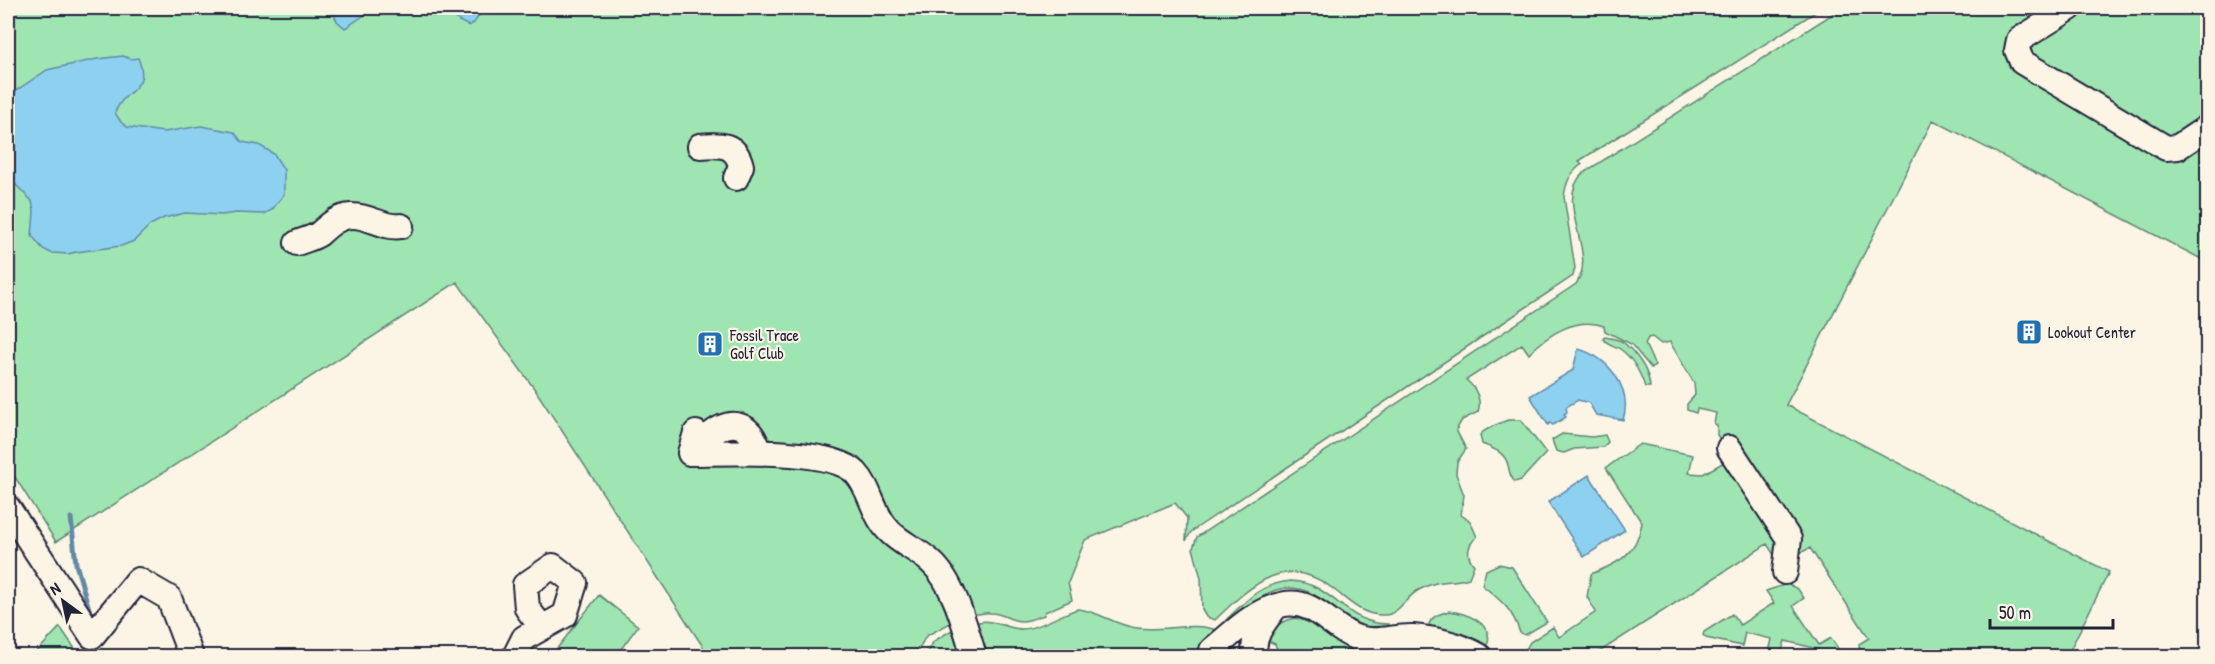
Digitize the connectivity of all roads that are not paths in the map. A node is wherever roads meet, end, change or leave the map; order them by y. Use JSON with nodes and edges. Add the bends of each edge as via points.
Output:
{"nodes":[{"id":1,"x":2070,"y":8,"type":"edge"},
{"id":2,"x":2208,"y":127,"type":"edge"},
{"id":3,"x":700,"y":146,"type":"dead end"},
{"id":4,"x":736,"y":178,"type":"dead end"},
{"id":5,"x":401,"y":226,"type":"dead end"},
{"id":6,"x":297,"y":243,"type":"dead end"},
{"id":7,"x":700,"y":443,"type":"dead end"},
{"id":8,"x":1729,"y":448,"type":"dead end"},
{"id":9,"x":8,"y":508,"type":"edge"},
{"id":10,"x":1785,"y":572,"type":"dead end"},
{"id":11,"x":1276,"y":607,"type":"junction"},
{"id":12,"x":542,"y":628,"type":"dead end"},
{"id":13,"x":1206,"y":653,"type":"edge"},
{"id":14,"x":190,"y":657,"type":"edge"},
{"id":15,"x":515,"y":657,"type":"edge"},
{"id":16,"x":974,"y":657,"type":"edge"},
{"id":17,"x":1249,"y":657,"type":"edge"},
{"id":18,"x":1255,"y":657,"type":"edge"},
{"id":19,"x":1479,"y":657,"type":"edge"}],
"edges":[{"from":1,"to":2,"type":"street","via":[[2019,40],[2017,50],[2022,62],[2166,148],[2178,147]]},
{"from":3,"to":4,"type":"street","via":[[726,145],[734,151],[741,166]]},
{"from":5,"to":6,"type":"street","via":[[352,216],[334,221],[315,236]]},
{"from":7,"to":16,"type":"street","via":[[833,460],[850,468],[889,531],[932,562],[946,579]]},
{"from":8,"to":10,"type":"street","via":[[1789,539]]},
{"from":9,"to":14,"type":"street","via":[[92,636],[138,580],[169,598]]},
{"from":11,"to":13,"type":"street","via":[[1253,617]]},
{"from":11,"to":18,"type":"street","via":[[1259,629],[1253,647]]},
{"from":11,"to":19,"type":"street","via":[[1307,605],[1347,634],[1364,640],[1412,637],[1465,648]]},
{"from":12,"to":15,"type":"street","via":[[524,638]]},
{"from":13,"to":17,"type":"street","via":[[1236,649]]}]}
